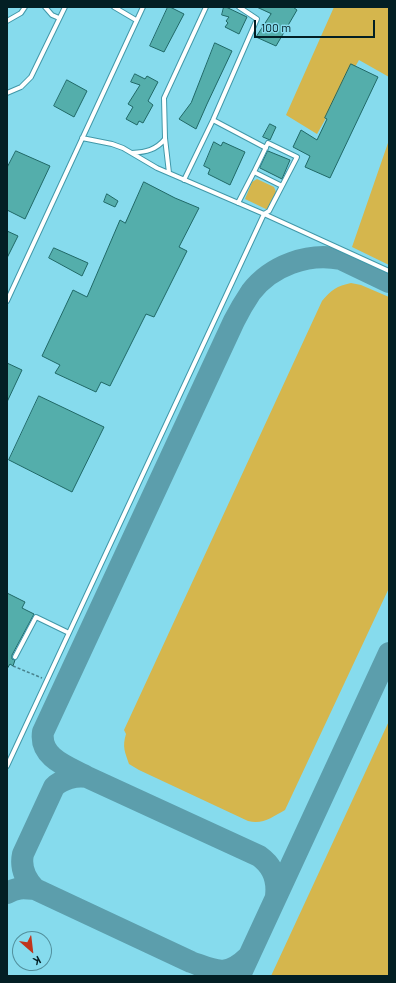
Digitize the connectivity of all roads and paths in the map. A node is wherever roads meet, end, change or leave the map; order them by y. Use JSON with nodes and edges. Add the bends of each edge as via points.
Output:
{"nodes":[{"id":1,"x":25,"y":7,"type":"edge"},
{"id":2,"x":45,"y":7,"type":"edge"},
{"id":3,"x":65,"y":7,"type":"edge"},
{"id":4,"x":114,"y":7,"type":"edge"},
{"id":5,"x":143,"y":7,"type":"edge"},
{"id":6,"x":206,"y":7,"type":"edge"},
{"id":7,"x":239,"y":7,"type":"edge"},
{"id":8,"x":59,"y":18,"type":"junction"},
{"id":9,"x":136,"y":20,"type":"junction"},
{"id":10,"x":7,"y":21,"type":"edge"},
{"id":11,"x":7,"y":93,"type":"edge"},
{"id":12,"x":212,"y":120,"type":"junction"},
{"id":13,"x":82,"y":138,"type":"junction"},
{"id":14,"x":165,"y":138,"type":"junction"},
{"id":15,"x":266,"y":148,"type":"junction"},
{"id":16,"x":132,"y":153,"type":"junction"},
{"id":17,"x":254,"y":172,"type":"junction"},
{"id":18,"x":168,"y":173,"type":"junction"},
{"id":19,"x":184,"y":180,"type":"junction"},
{"id":20,"x":282,"y":186,"type":"junction"},
{"id":21,"x":238,"y":203,"type":"junction"},
{"id":22,"x":264,"y":214,"type":"junction"},
{"id":23,"x":389,"y":271,"type":"edge"},
{"id":24,"x":7,"y":300,"type":"edge"},
{"id":25,"x":69,"y":633,"type":"junction"},
{"id":26,"x":15,"y":657,"type":"dead end"},
{"id":27,"x":13,"y":666,"type":"dead end"},
{"id":28,"x":47,"y":680,"type":"junction"},
{"id":29,"x":7,"y":766,"type":"edge"}],
"edges":[{"from":1,"to":10,"type":"lane","via":[[21,13]]},
{"from":2,"to":8,"type":"lane"},
{"from":3,"to":8,"type":"lane"},
{"from":4,"to":9,"type":"lane"},
{"from":5,"to":9,"type":"lane"},
{"from":6,"to":14,"type":"lane","via":[[164,98]]},
{"from":7,"to":12,"type":"lane","via":[[258,19]]},
{"from":8,"to":11,"type":"lane","via":[[30,77],[21,87]]},
{"from":9,"to":13,"type":"lane"},
{"from":12,"to":15,"type":"lane"},
{"from":12,"to":19,"type":"lane"},
{"from":13,"to":16,"type":"lane","via":[[112,144]]},
{"from":13,"to":24,"type":"lane"},
{"from":14,"to":16,"type":"lane","via":[[153,149]]},
{"from":14,"to":18,"type":"lane"},
{"from":15,"to":17,"type":"lane"},
{"from":15,"to":20,"type":"lane","via":[[268,143],[297,157]]},
{"from":16,"to":18,"type":"lane"},
{"from":17,"to":20,"type":"lane"},
{"from":17,"to":21,"type":"lane"},
{"from":18,"to":19,"type":"lane"},
{"from":19,"to":21,"type":"lane"},
{"from":20,"to":22,"type":"lane","via":[[269,211]]},
{"from":21,"to":22,"type":"lane"},
{"from":22,"to":23,"type":"lane"},
{"from":22,"to":25,"type":"lane"},
{"from":25,"to":26,"type":"lane","via":[[36,617]]},
{"from":25,"to":28,"type":"lane"},
{"from":27,"to":28,"type":"path"},
{"from":28,"to":29,"type":"lane"}]}
